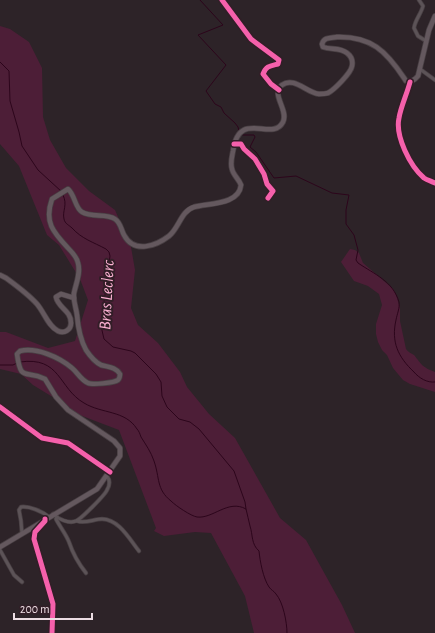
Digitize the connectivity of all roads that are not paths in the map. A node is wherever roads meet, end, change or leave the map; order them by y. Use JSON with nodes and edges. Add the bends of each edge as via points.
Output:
{"nodes":[{"id":1,"x":222,"y":0,"type":"edge"},
{"id":2,"x":419,"y":0,"type":"edge"},
{"id":3,"x":435,"y":16,"type":"edge"},
{"id":4,"x":426,"y":42,"type":"junction"},
{"id":5,"x":420,"y":69,"type":"junction"},
{"id":6,"x":435,"y":80,"type":"edge"},
{"id":7,"x":410,"y":82,"type":"junction"},
{"id":8,"x":279,"y":90,"type":"junction"},
{"id":9,"x":234,"y":144,"type":"junction"},
{"id":10,"x":435,"y":183,"type":"edge"},
{"id":11,"x":268,"y":198,"type":"dead end"},
{"id":12,"x":0,"y":275,"type":"edge"},
{"id":13,"x":74,"y":298,"type":"junction"},
{"id":14,"x":0,"y":407,"type":"edge"},
{"id":15,"x":108,"y":474,"type":"junction"},
{"id":16,"x":51,"y":517,"type":"junction"},
{"id":17,"x":77,"y":521,"type":"junction"},
{"id":18,"x":22,"y":534,"type":"junction"},
{"id":19,"x":0,"y":549,"type":"edge"},
{"id":20,"x":138,"y":552,"type":"dead end"},
{"id":21,"x":86,"y":573,"type":"dead end"},
{"id":22,"x":22,"y":582,"type":"dead end"},
{"id":23,"x":52,"y":633,"type":"edge"}],
"edges":[{"from":1,"to":8,"type":"street","via":[[251,39],[279,60],[278,64],[269,66],[263,74]]},
{"from":2,"to":4,"type":"street","via":[[423,6],[422,12],[416,18],[414,28],[418,36]]},
{"from":3,"to":4,"type":"main road"},
{"from":4,"to":5,"type":"main road"},
{"from":5,"to":6,"type":"street"},
{"from":5,"to":7,"type":"main road","via":[[415,79]]},
{"from":7,"to":8,"type":"main road","via":[[406,81],[387,56],[370,43],[343,37],[326,38],[322,41],[323,47],[342,50],[349,54],[352,67],[348,73],[332,90],[324,94],[315,94],[292,83],[284,84]]},
{"from":7,"to":10,"type":"street","via":[[399,118],[401,140],[405,152],[421,175]]},
{"from":8,"to":9,"type":"main road","via":[[284,113],[281,125],[271,130],[252,127],[244,129]]},
{"from":9,"to":11,"type":"street","via":[[241,144],[255,159],[273,192]]},
{"from":9,"to":13,"type":"main road","via":[[232,170],[241,185],[236,195],[225,201],[190,209],[172,233],[153,246],[142,247],[129,241],[119,223],[112,218],[82,212],[70,191],[66,189],[54,197],[49,218],[52,230],[78,262],[79,274]]},
{"from":12,"to":13,"type":"main road","via":[[38,305],[59,331],[69,329],[71,317],[56,297],[61,294]]},
{"from":13,"to":15,"type":"main road","via":[[78,328],[88,352],[97,362],[117,370],[120,374],[119,379],[114,382],[89,383],[68,364],[27,349],[18,352],[20,369],[24,373],[45,380],[56,398],[68,410],[114,441],[120,448],[118,460]]},
{"from":14,"to":15,"type":"street","via":[[42,438],[68,443]]},
{"from":15,"to":16,"type":"main road","via":[[96,489]]},
{"from":15,"to":17,"type":"street","via":[[109,486],[105,494]]},
{"from":16,"to":17,"type":"street"},
{"from":16,"to":18,"type":"main road"},
{"from":16,"to":18,"type":"street","via":[[21,507],[19,510]]},
{"from":16,"to":21,"type":"street","via":[[56,520]]},
{"from":16,"to":23,"type":"street","via":[[35,532],[34,539],[53,604]]},
{"from":17,"to":20,"type":"street","via":[[103,519],[112,522],[122,530]]},
{"from":18,"to":19,"type":"main road"},
{"from":19,"to":22,"type":"street","via":[[14,574]]}]}
